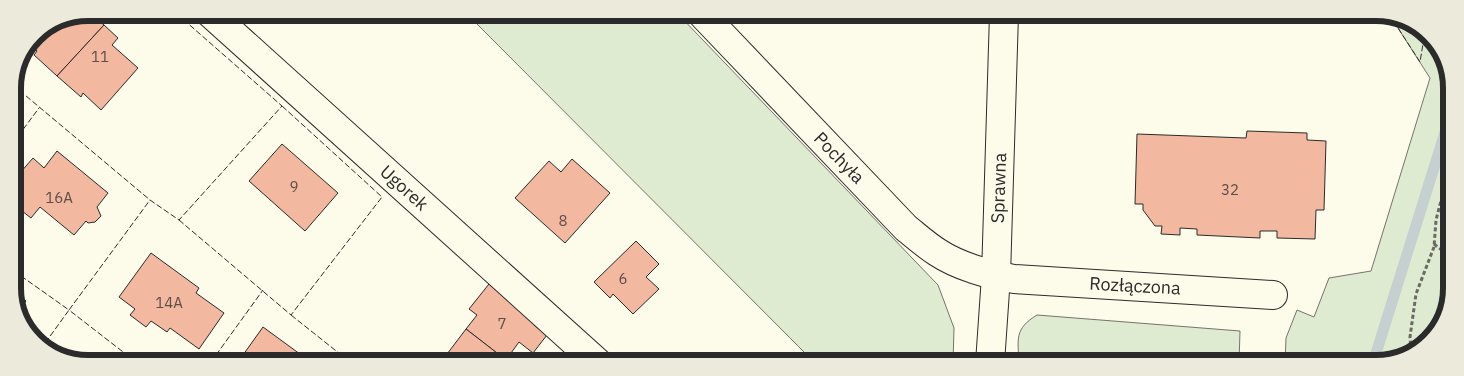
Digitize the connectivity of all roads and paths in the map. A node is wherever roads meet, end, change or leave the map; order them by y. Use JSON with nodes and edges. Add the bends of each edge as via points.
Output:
{"nodes":[{"id":1,"x":219,"y":21,"type":"edge"},
{"id":2,"x":709,"y":21,"type":"edge"},
{"id":3,"x":1004,"y":21,"type":"edge"},
{"id":4,"x":1443,"y":193,"type":"edge"},
{"id":5,"x":1434,"y":244,"type":"junction"},
{"id":6,"x":1443,"y":251,"type":"edge"},
{"id":7,"x":996,"y":276,"type":"junction"},
{"id":8,"x":1273,"y":295,"type":"dead end"},
{"id":9,"x":1411,"y":345,"type":"edge"},
{"id":10,"x":590,"y":355,"type":"edge"},
{"id":11,"x":991,"y":355,"type":"edge"}],
"edges":[{"from":1,"to":10,"type":"street","name":"Ugorek"},
{"from":2,"to":7,"type":"street","name":"Pochyła","via":[[906,228],[938,253]]},
{"from":3,"to":7,"type":"street","name":"Sprawna"},
{"from":4,"to":5,"type":"path"},
{"from":5,"to":6,"type":"path"},
{"from":5,"to":9,"type":"path","via":[[1416,294]]},
{"from":7,"to":8,"type":"street","name":"Rozłączona"},
{"from":7,"to":11,"type":"street","name":"Sprawna"}]}
